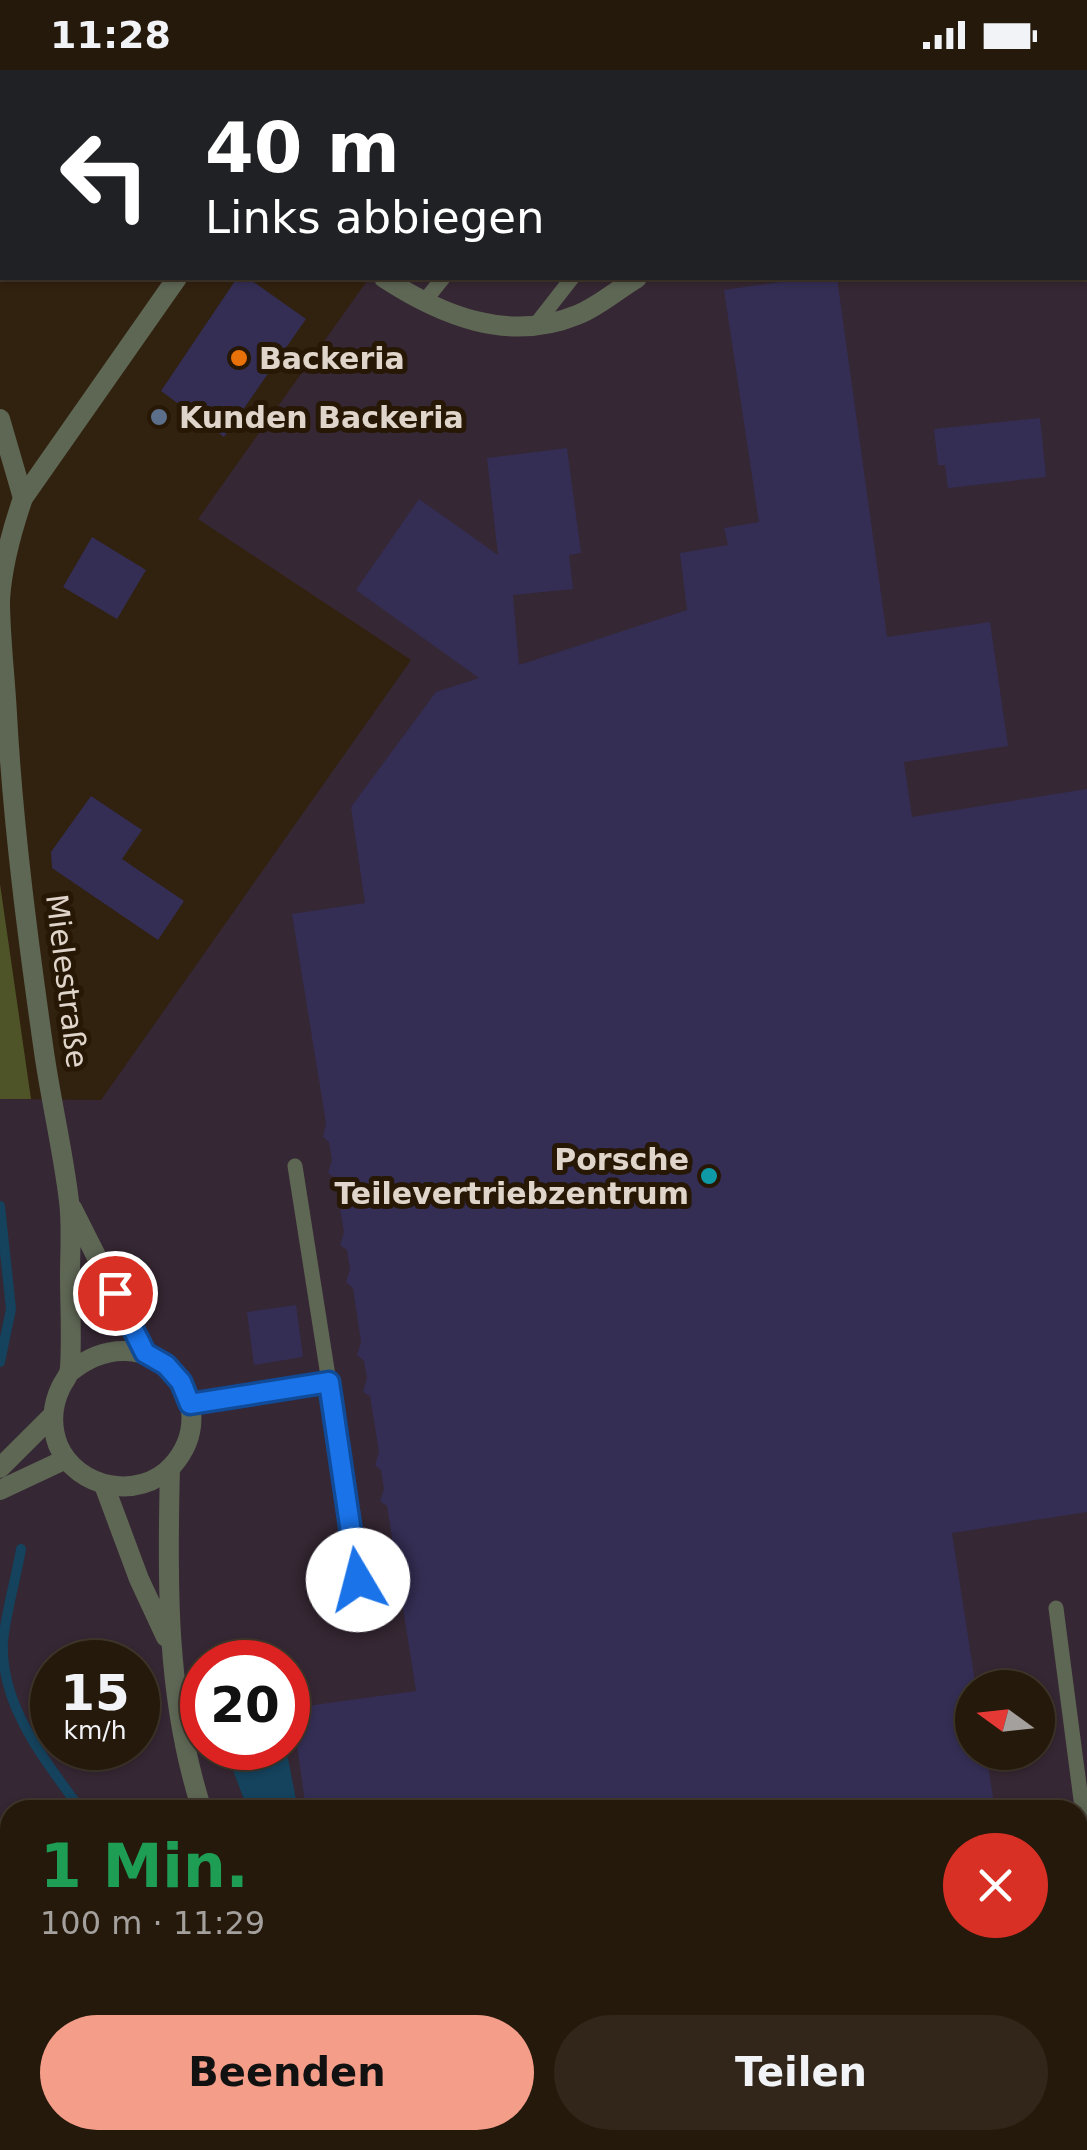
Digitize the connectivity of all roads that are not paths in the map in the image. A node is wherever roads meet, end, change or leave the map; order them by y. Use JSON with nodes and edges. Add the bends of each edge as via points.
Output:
{"nodes":[{"id":1,"x":177,"y":280,"type":"edge"},
{"id":2,"x":387,"y":280,"type":"edge"},
{"id":3,"x":441,"y":280,"type":"edge"},
{"id":4,"x":570,"y":280,"type":"edge"},
{"id":5,"x":634,"y":280,"type":"edge"},
{"id":6,"x":423,"y":303,"type":"junction"},
{"id":7,"x":532,"y":328,"type":"junction"},
{"id":8,"x":0,"y":419,"type":"edge"},
{"id":9,"x":23,"y":498,"type":"junction"},
{"id":10,"x":295,"y":1166,"type":"dead end"},
{"id":11,"x":70,"y":1203,"type":"junction"},
{"id":12,"x":145,"y":1353,"type":"junction"},
{"id":13,"x":70,"y":1372,"type":"junction"},
{"id":14,"x":329,"y":1382,"type":"junction"},
{"id":15,"x":190,"y":1404,"type":"junction"},
{"id":16,"x":53,"y":1415,"type":"junction"},
{"id":17,"x":66,"y":1459,"type":"junction"},
{"id":18,"x":0,"y":1468,"type":"edge"},
{"id":19,"x":170,"y":1468,"type":"junction"},
{"id":20,"x":104,"y":1485,"type":"junction"},
{"id":21,"x":0,"y":1490,"type":"edge"},
{"id":22,"x":358,"y":1580,"type":"dead end"},
{"id":23,"x":1056,"y":1608,"type":"dead end"},
{"id":24,"x":172,"y":1648,"type":"junction"},
{"id":25,"x":199,"y":1800,"type":"edge"},
{"id":26,"x":1081,"y":1800,"type":"edge"}],
"edges":[{"from":1,"to":9,"type":"street","name":"Mielestraße"},
{"from":2,"to":6,"type":"street"},
{"from":3,"to":6,"type":"lane"},
{"from":4,"to":7,"type":"lane"},
{"from":5,"to":7,"type":"street","via":[[579,315]]},
{"from":6,"to":7,"type":"street","via":[[474,322]]},
{"from":8,"to":9,"type":"street"},
{"from":9,"to":11,"type":"street","name":"Mielestraße","via":[[0,600],[10,772]]},
{"from":10,"to":14,"type":"lane"},
{"from":11,"to":12,"type":"street","name":"Mielestraße"},
{"from":11,"to":13,"type":"street","name":"Mielestraße"},
{"from":12,"to":13,"type":"street","via":[[105,1351]]},
{"from":12,"to":15,"type":"street","name":"Mielestraße","via":[[181,1382]]},
{"from":13,"to":16,"type":"street","name":"Mielestraße"},
{"from":14,"to":15,"type":"lane"},
{"from":14,"to":22,"type":"lane"},
{"from":15,"to":19,"type":"street","via":[[184,1450]]},
{"from":16,"to":17,"type":"street"},
{"from":16,"to":18,"type":"street"},
{"from":17,"to":20,"type":"street"},
{"from":17,"to":21,"type":"street"},
{"from":19,"to":20,"type":"street","via":[[128,1487]]},
{"from":19,"to":24,"type":"street"},
{"from":20,"to":24,"type":"street"},
{"from":23,"to":26,"type":"lane"},
{"from":24,"to":25,"type":"street"}]}
